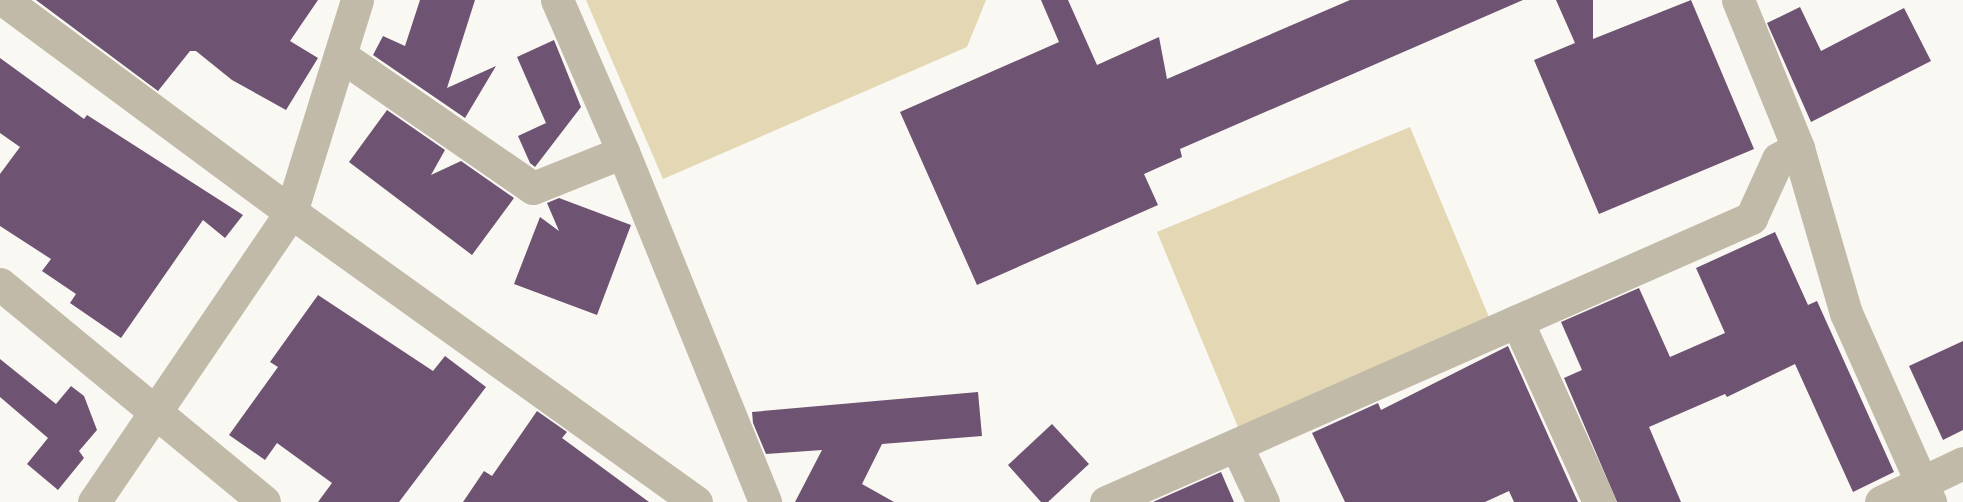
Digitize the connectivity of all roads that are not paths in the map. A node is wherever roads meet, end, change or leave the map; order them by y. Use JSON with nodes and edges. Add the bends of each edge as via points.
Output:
{"nodes":[{"id":1,"x":4,"y":0,"type":"edge"},
{"id":2,"x":357,"y":0,"type":"edge"},
{"id":3,"x":557,"y":0,"type":"edge"},
{"id":4,"x":1738,"y":0,"type":"edge"},
{"id":5,"x":340,"y":55,"type":"junction"},
{"id":6,"x":1798,"y":148,"type":"junction"},
{"id":7,"x":623,"y":153,"type":"junction"},
{"id":8,"x":291,"y":212,"type":"junction"},
{"id":9,"x":0,"y":284,"type":"edge"},
{"id":10,"x":1517,"y":321,"type":"junction"},
{"id":11,"x":156,"y":415,"type":"junction"},
{"id":12,"x":1236,"y":445,"type":"junction"},
{"id":13,"x":1963,"y":463,"type":"edge"},
{"id":14,"x":1925,"y":493,"type":"edge"},
{"id":15,"x":94,"y":502,"type":"edge"},
{"id":16,"x":264,"y":502,"type":"edge"},
{"id":17,"x":696,"y":502,"type":"edge"},
{"id":18,"x":765,"y":502,"type":"edge"},
{"id":19,"x":1106,"y":502,"type":"edge"},
{"id":20,"x":1263,"y":502,"type":"edge"},
{"id":21,"x":1599,"y":502,"type":"edge"},
{"id":22,"x":1881,"y":502,"type":"edge"}],
"edges":[{"from":1,"to":8,"type":"street"},
{"from":2,"to":5,"type":"street"},
{"from":3,"to":7,"type":"street"},
{"from":4,"to":6,"type":"street"},
{"from":5,"to":7,"type":"street","via":[[533,188]]},
{"from":5,"to":8,"type":"street"},
{"from":6,"to":10,"type":"street","via":[[1778,159],[1751,218]]},
{"from":6,"to":14,"type":"street","via":[[1846,313]]},
{"from":7,"to":18,"type":"street"},
{"from":8,"to":11,"type":"street"},
{"from":8,"to":17,"type":"street"},
{"from":9,"to":11,"type":"street"},
{"from":10,"to":12,"type":"street"},
{"from":10,"to":21,"type":"street"},
{"from":11,"to":15,"type":"street"},
{"from":11,"to":16,"type":"street"},
{"from":12,"to":19,"type":"street"},
{"from":12,"to":20,"type":"street"},
{"from":13,"to":14,"type":"street"},
{"from":14,"to":22,"type":"street"}]}
